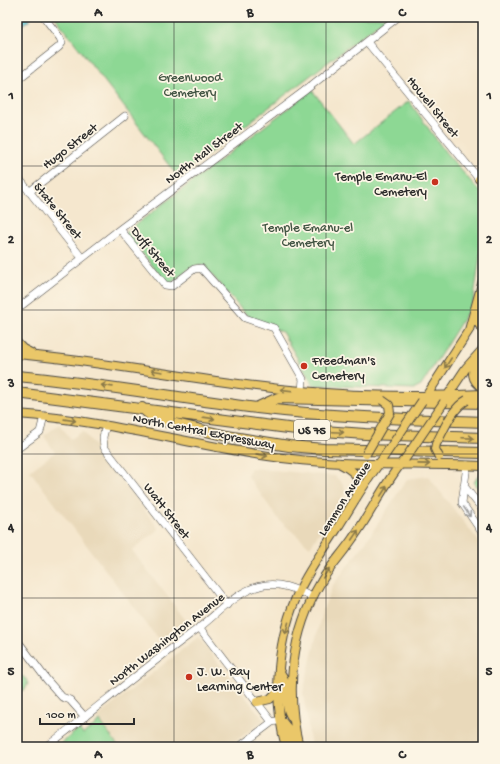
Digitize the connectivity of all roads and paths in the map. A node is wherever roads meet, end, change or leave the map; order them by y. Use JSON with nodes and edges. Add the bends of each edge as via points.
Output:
{"nodes":[{"id":1,"x":44,"y":17,"type":"edge"},
{"id":2,"x":398,"y":17,"type":"edge"},
{"id":3,"x":367,"y":42,"type":"junction"},
{"id":4,"x":17,"y":80,"type":"edge"},
{"id":5,"x":125,"y":116,"type":"dead end"},
{"id":6,"x":17,"y":176,"type":"edge"},
{"id":7,"x":482,"y":180,"type":"edge"},
{"id":8,"x":29,"y":192,"type":"junction"},
{"id":9,"x":120,"y":229,"type":"junction"},
{"id":10,"x":82,"y":258,"type":"junction"},
{"id":11,"x":483,"y":280,"type":"edge"},
{"id":12,"x":18,"y":307,"type":"edge"},
{"id":13,"x":476,"y":310,"type":"junction"},
{"id":14,"x":483,"y":329,"type":"edge"},
{"id":15,"x":17,"y":343,"type":"edge"},
{"id":16,"x":483,"y":349,"type":"edge"},
{"id":17,"x":17,"y":354,"type":"edge"},
{"id":18,"x":39,"y":356,"type":"junction"},
{"id":19,"x":17,"y":376,"type":"edge"},
{"id":20,"x":483,"y":388,"type":"edge"},
{"id":21,"x":302,"y":392,"type":"junction"},
{"id":22,"x":17,"y":393,"type":"edge"},
{"id":23,"x":366,"y":395,"type":"junction"},
{"id":24,"x":483,"y":395,"type":"edge"},
{"id":25,"x":424,"y":398,"type":"junction"},
{"id":26,"x":446,"y":398,"type":"junction"},
{"id":27,"x":483,"y":403,"type":"edge"},
{"id":28,"x":142,"y":408,"type":"junction"},
{"id":29,"x":256,"y":408,"type":"junction"},
{"id":30,"x":17,"y":414,"type":"edge"},
{"id":31,"x":44,"y":416,"type":"junction"},
{"id":32,"x":483,"y":422,"type":"edge"},
{"id":33,"x":106,"y":425,"type":"junction"},
{"id":34,"x":483,"y":438,"type":"edge"},
{"id":35,"x":17,"y":449,"type":"edge"},
{"id":36,"x":483,"y":453,"type":"edge"},
{"id":37,"x":381,"y":460,"type":"junction"},
{"id":38,"x":403,"y":461,"type":"junction"},
{"id":39,"x":338,"y":463,"type":"junction"},
{"id":40,"x":352,"y":463,"type":"junction"},
{"id":41,"x":447,"y":464,"type":"junction"},
{"id":42,"x":467,"y":465,"type":"junction"},
{"id":43,"x":483,"y":466,"type":"edge"},
{"id":44,"x":464,"y":486,"type":"junction"},
{"id":45,"x":352,"y":505,"type":"junction"},
{"id":46,"x":483,"y":510,"type":"edge"},
{"id":47,"x":483,"y":534,"type":"edge"},
{"id":48,"x":299,"y":591,"type":"junction"},
{"id":49,"x":312,"y":597,"type":"junction"},
{"id":50,"x":227,"y":605,"type":"junction"},
{"id":51,"x":199,"y":627,"type":"junction"},
{"id":52,"x":17,"y":640,"type":"edge"},
{"id":53,"x":24,"y":650,"type":"junction"},
{"id":54,"x":17,"y":655,"type":"edge"},
{"id":55,"x":279,"y":671,"type":"junction"},
{"id":56,"x":279,"y":690,"type":"junction"},
{"id":57,"x":257,"y":702,"type":"junction"},
{"id":58,"x":85,"y":717,"type":"junction"},
{"id":59,"x":277,"y":721,"type":"junction"},
{"id":60,"x":294,"y":721,"type":"junction"},
{"id":61,"x":46,"y":747,"type":"edge"},
{"id":62,"x":239,"y":747,"type":"edge"},
{"id":63,"x":286,"y":747,"type":"edge"},
{"id":64,"x":294,"y":747,"type":"edge"},
{"id":65,"x":299,"y":747,"type":"edge"}],
"edges":[{"from":1,"to":4,"type":"street","via":[[62,43]]},
{"from":2,"to":3,"type":"street","name":"North Hall Street"},
{"from":3,"to":7,"type":"street","name":"Howell Street"},
{"from":3,"to":9,"type":"street","name":"North Hall Street"},
{"from":5,"to":8,"type":"street","name":"Hugo Street"},
{"from":6,"to":8,"type":"street","name":"State Street"},
{"from":8,"to":10,"type":"street","name":"State Street"},
{"from":9,"to":10,"type":"street","name":"North Hall Street"},
{"from":9,"to":21,"type":"street","name":"Duff Street","via":[[165,285],[170,286],[194,268],[201,268],[246,318],[274,328],[303,379]]},
{"from":10,"to":12,"type":"street","name":"North Hall Street"},
{"from":11,"to":13,"type":"main road","name":"Lemmon Avenue"},
{"from":13,"to":14,"type":"main road","via":[[477,322]]},
{"from":13,"to":25,"type":"main road","name":"Lemmon Avenue","one_way":true,"via":[[469,330]]},
{"from":15,"to":18,"type":"main road","via":[[23,349]]},
{"from":16,"to":20,"type":"main road","via":[[475,364],[473,376]]},
{"from":16,"to":26,"type":"main road","via":[[466,368]]},
{"from":17,"to":18,"type":"main road"},
{"from":21,"to":18,"type":"main road","one_way":true},
{"from":29,"to":19,"type":"highway","name":"North Central Expressway","number":"US 75","one_way":true},
{"from":21,"to":23,"type":"main road"},
{"from":22,"to":28,"type":"highway","name":"North Central Expressway","number":"US 75"},
{"from":23,"to":25,"type":"main road"},
{"from":23,"to":40,"type":"main road","bridge":true,"via":[[389,405],[390,413],[366,454]]},
{"from":24,"to":26,"type":"main road"},
{"from":24,"to":41,"type":"main road","bridge":true,"via":[[460,404],[436,444],[438,457]]},
{"from":25,"to":26,"type":"main road"},
{"from":25,"to":37,"type":"main road","name":"Lemmon Avenue","bridge":true},
{"from":26,"to":38,"type":"main road","bridge":true},
{"from":27,"to":29,"type":"highway","via":[[278,398]]},
{"from":28,"to":34,"type":"highway","name":"North Central Expressway","number":"US 75","one_way":true,"via":[[296,429]]},
{"from":28,"to":36,"type":"highway","via":[[155,419],[257,442],[324,449]]},
{"from":29,"to":32,"type":"highway","name":"North Central Expressway","number":"US 75","via":[[348,417]]},
{"from":30,"to":31,"type":"main road","name":"North Central Expressway"},
{"from":31,"to":33,"type":"main road","name":"North Central Expressway","one_way":true},
{"from":31,"to":35,"type":"street","via":[[40,432]]},
{"from":33,"to":39,"type":"main road","name":"North Central Expressway","one_way":true,"via":[[269,456]]},
{"from":33,"to":50,"type":"street","name":"Watt Street","via":[[104,447]]},
{"from":37,"to":38,"type":"main road","name":"North Central Expressway"},
{"from":37,"to":40,"type":"main road","name":"North Central Expressway"},
{"from":37,"to":45,"type":"main road","name":"Lemmon Avenue"},
{"from":38,"to":41,"type":"main road","name":"North Central Expressway","one_way":true},
{"from":49,"to":38,"type":"main road","one_way":true},
{"from":39,"to":40,"type":"main road","name":"North Central Expressway"},
{"from":39,"to":45,"type":"main road","via":[[353,471],[358,481]]},
{"from":41,"to":42,"type":"main road","name":"North Central Expressway"},
{"from":42,"to":43,"type":"main road","name":"North Central Expressway"},
{"from":42,"to":44,"type":"street"},
{"from":44,"to":46,"type":"street"},
{"from":44,"to":47,"type":"street","one_way":true,"via":[[462,503]]},
{"from":45,"to":48,"type":"main road","name":"Lemmon Avenue"},
{"from":48,"to":49,"type":"street","name":"North Washington Avenue"},
{"from":48,"to":50,"type":"street","name":"North Washington Avenue","via":[[266,584],[254,588]]},
{"from":48,"to":55,"type":"main road","name":"Lemmon Avenue","one_way":true,"via":[[286,632]]},
{"from":49,"to":60,"type":"main road","via":[[299,632],[293,662],[291,686]]},
{"from":50,"to":51,"type":"street","name":"North Washington Avenue"},
{"from":51,"to":57,"type":"street"},
{"from":51,"to":58,"type":"street","name":"North Washington Avenue"},
{"from":52,"to":53,"type":"street"},
{"from":53,"to":54,"type":"street"},
{"from":53,"to":58,"type":"street","via":[[62,697],[70,700]]},
{"from":55,"to":56,"type":"main road","name":"Lemmon Avenue"},
{"from":55,"to":60,"type":"main road","via":[[285,682],[287,711]]},
{"from":56,"to":57,"type":"main road","via":[[270,699]]},
{"from":56,"to":59,"type":"main road","name":"Lemmon Avenue"},
{"from":57,"to":59,"type":"street"},
{"from":58,"to":61,"type":"street","name":"North Washington Avenue"},
{"from":59,"to":62,"type":"street"},
{"from":59,"to":63,"type":"main road","name":"Lemmon Avenue"},
{"from":59,"to":64,"type":"main road","via":[[289,730]]},
{"from":60,"to":65,"type":"main road"}]}
